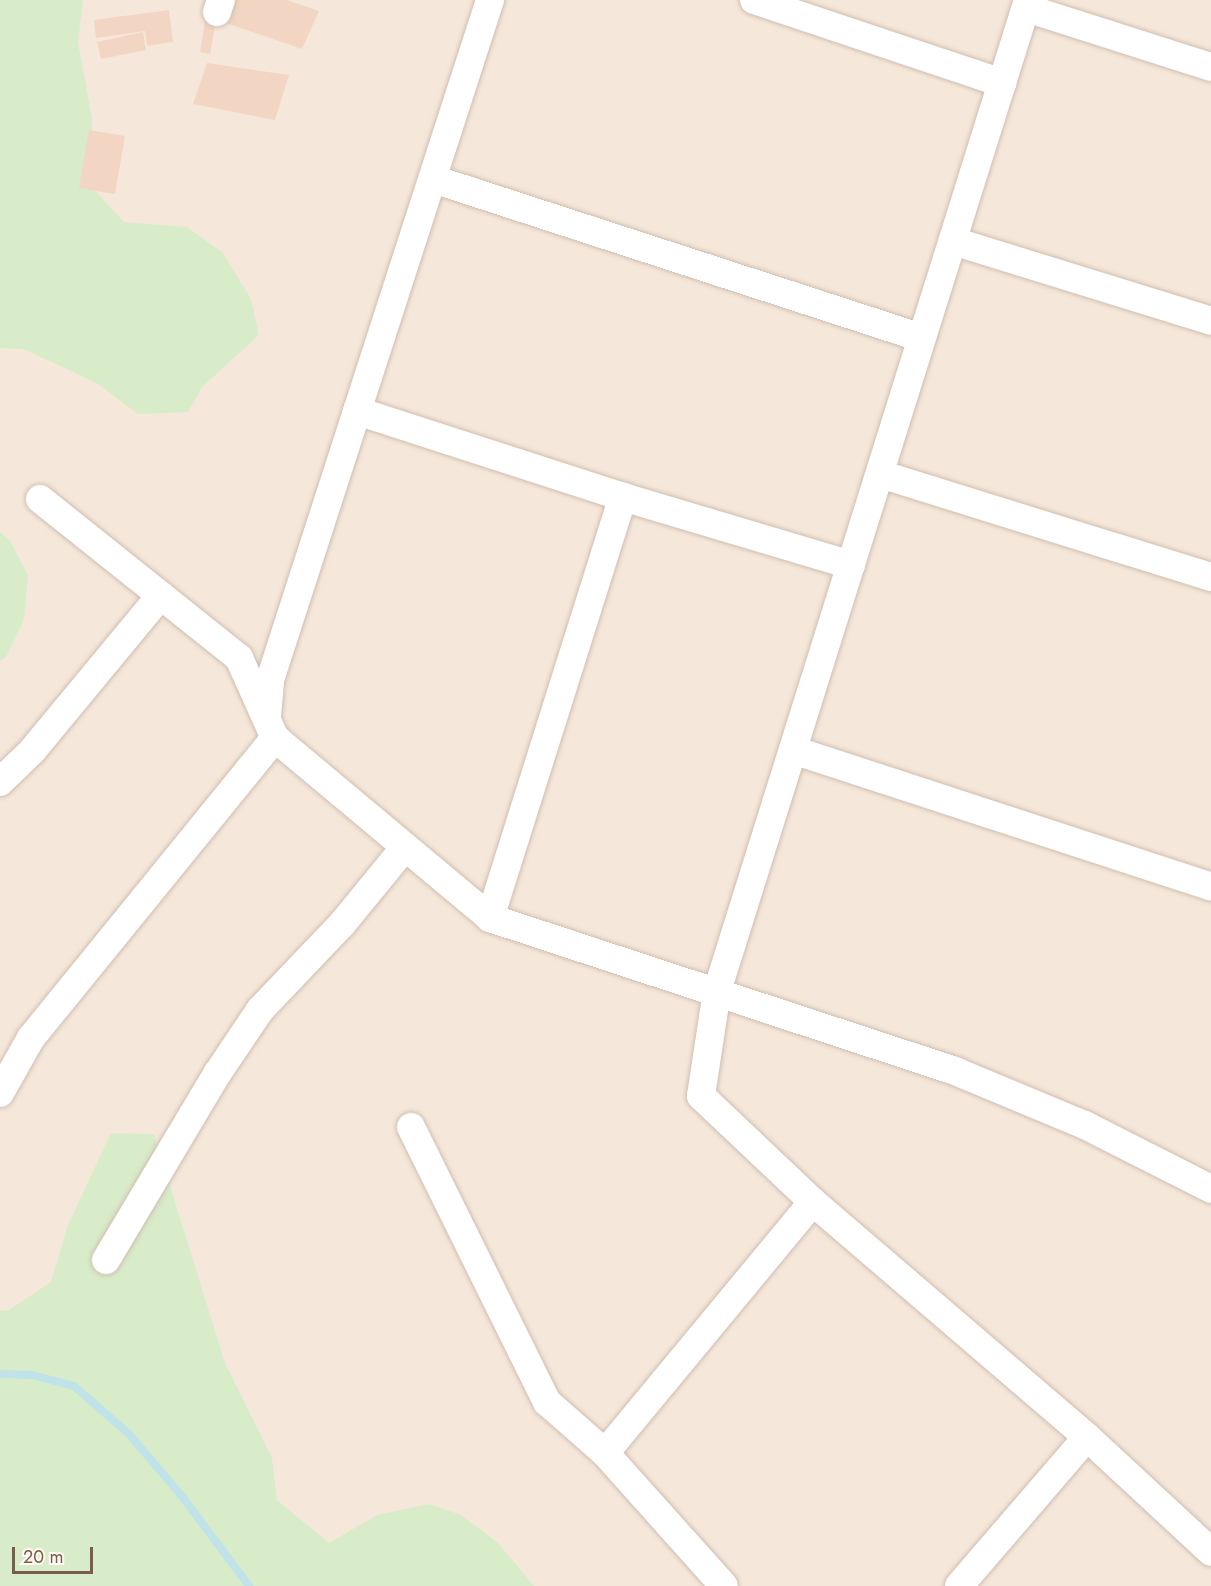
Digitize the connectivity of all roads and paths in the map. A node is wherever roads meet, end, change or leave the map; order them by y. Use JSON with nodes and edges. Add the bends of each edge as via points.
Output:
{"nodes":[{"id":1,"x":490,"y":0,"type":"edge"},
{"id":2,"x":754,"y":0,"type":"edge"},
{"id":3,"x":1027,"y":4,"type":"edge"},
{"id":4,"x":1211,"y":66,"type":"edge"},
{"id":5,"x":1002,"y":83,"type":"junction"},
{"id":6,"x":432,"y":179,"type":"junction"},
{"id":7,"x":953,"y":241,"type":"junction"},
{"id":8,"x":1211,"y":321,"type":"edge"},
{"id":9,"x":922,"y":338,"type":"junction"},
{"id":10,"x":357,"y":411,"type":"junction"},
{"id":11,"x":880,"y":474,"type":"junction"},
{"id":12,"x":623,"y":497,"type":"junction"},
{"id":13,"x":40,"y":499,"type":"dead end"},
{"id":14,"x":851,"y":565,"type":"junction"},
{"id":15,"x":1211,"y":577,"type":"edge"},
{"id":16,"x":161,"y":595,"type":"junction"},
{"id":17,"x":271,"y":727,"type":"junction"},
{"id":18,"x":793,"y":750,"type":"junction"},
{"id":19,"x":0,"y":782,"type":"edge"},
{"id":20,"x":405,"y":847,"type":"junction"},
{"id":21,"x":1211,"y":887,"type":"edge"},
{"id":22,"x":490,"y":918,"type":"junction"},
{"id":23,"x":717,"y":991,"type":"junction"},
{"id":24,"x":0,"y":1093,"type":"edge"},
{"id":25,"x":411,"y":1127,"type":"dead end"},
{"id":26,"x":1211,"y":1188,"type":"edge"},
{"id":27,"x":813,"y":1202,"type":"junction"},
{"id":28,"x":106,"y":1260,"type":"dead end"},
{"id":29,"x":1087,"y":1437,"type":"junction"},
{"id":30,"x":605,"y":1453,"type":"junction"},
{"id":31,"x":1211,"y":1552,"type":"edge"},
{"id":32,"x":724,"y":1586,"type":"edge"},
{"id":33,"x":959,"y":1586,"type":"edge"}],
"edges":[{"from":1,"to":6,"type":"street"},
{"from":2,"to":5,"type":"street"},
{"from":3,"to":4,"type":"street"},
{"from":3,"to":5,"type":"street"},
{"from":5,"to":7,"type":"street"},
{"from":6,"to":9,"type":"street"},
{"from":6,"to":10,"type":"street"},
{"from":7,"to":8,"type":"street"},
{"from":7,"to":9,"type":"street"},
{"from":9,"to":11,"type":"street"},
{"from":10,"to":12,"type":"street"},
{"from":10,"to":17,"type":"street","via":[[270,680]]},
{"from":11,"to":14,"type":"street"},
{"from":11,"to":15,"type":"street"},
{"from":12,"to":14,"type":"street"},
{"from":12,"to":22,"type":"street"},
{"from":13,"to":16,"type":"street"},
{"from":14,"to":18,"type":"street"},
{"from":16,"to":17,"type":"street","via":[[239,658]]},
{"from":16,"to":19,"type":"street","via":[[32,751]]},
{"from":17,"to":20,"type":"street"},
{"from":17,"to":24,"type":"street","via":[[31,1038]]},
{"from":18,"to":21,"type":"street"},
{"from":18,"to":23,"type":"street"},
{"from":20,"to":22,"type":"street"},
{"from":20,"to":28,"type":"street","via":[[342,924],[260,1010],[217,1074]]},
{"from":22,"to":23,"type":"street"},
{"from":23,"to":26,"type":"street","via":[[955,1071],[1085,1125]]},
{"from":23,"to":27,"type":"street","via":[[701,1096]]},
{"from":25,"to":30,"type":"street","via":[[548,1402]]},
{"from":27,"to":29,"type":"street"},
{"from":27,"to":30,"type":"street"},
{"from":29,"to":31,"type":"street"},
{"from":29,"to":33,"type":"street"},
{"from":30,"to":32,"type":"street"}]}
